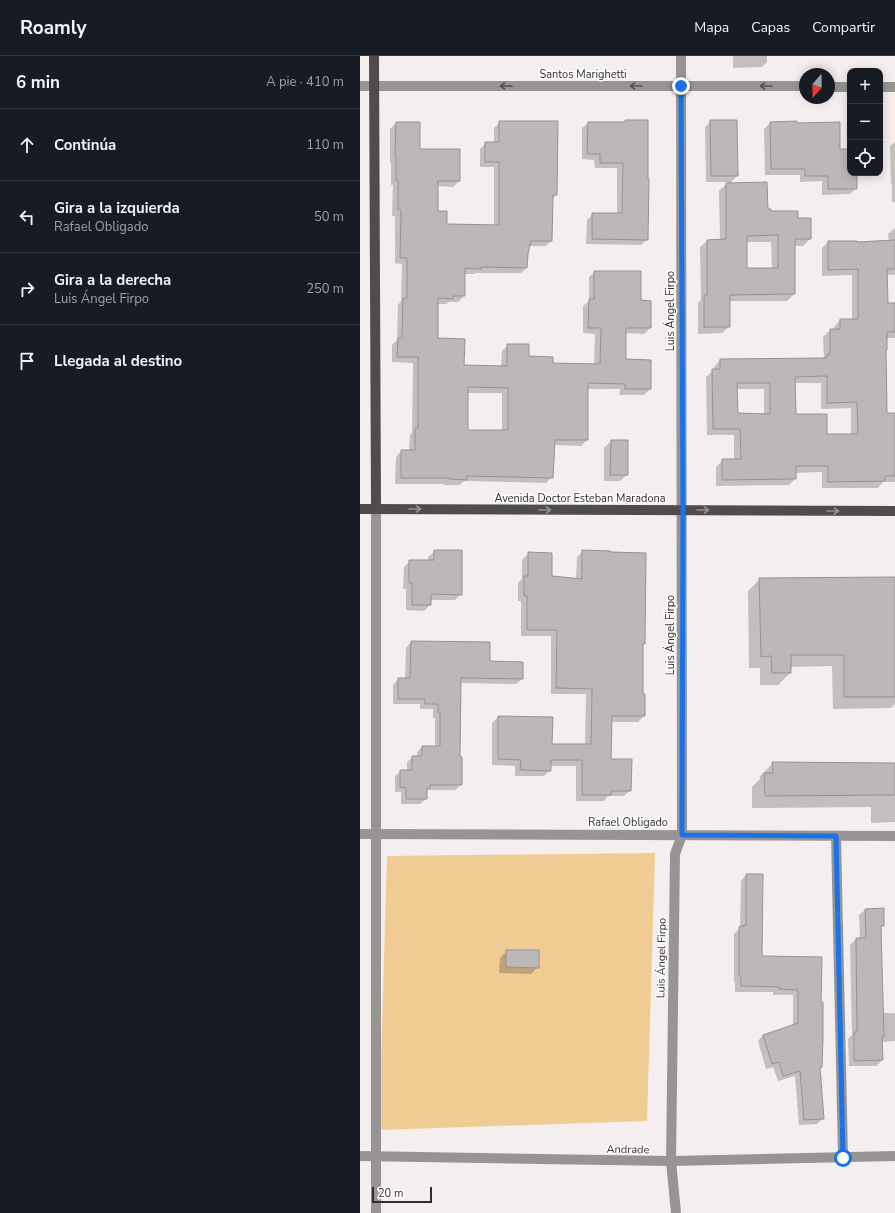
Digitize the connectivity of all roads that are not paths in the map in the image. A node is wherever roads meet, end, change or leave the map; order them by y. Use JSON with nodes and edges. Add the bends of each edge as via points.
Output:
{"nodes":[{"id":1,"x":374,"y":56,"type":"edge"},
{"id":2,"x":681,"y":56,"type":"edge"},
{"id":3,"x":360,"y":86,"type":"edge"},
{"id":4,"x":374,"y":86,"type":"junction"},
{"id":5,"x":681,"y":86,"type":"junction"},
{"id":6,"x":799,"y":86,"type":"edge"},
{"id":7,"x":835,"y":86,"type":"edge"},
{"id":8,"x":847,"y":86,"type":"edge"},
{"id":9,"x":883,"y":86,"type":"edge"},
{"id":10,"x":895,"y":86,"type":"edge"},
{"id":11,"x":360,"y":509,"type":"edge"},
{"id":12,"x":376,"y":509,"type":"junction"},
{"id":13,"x":683,"y":510,"type":"junction"},
{"id":14,"x":895,"y":511,"type":"edge"},
{"id":15,"x":360,"y":834,"type":"edge"},
{"id":16,"x":376,"y":834,"type":"junction"},
{"id":17,"x":682,"y":835,"type":"junction"},
{"id":18,"x":836,"y":836,"type":"junction"},
{"id":19,"x":895,"y":836,"type":"edge"},
{"id":20,"x":360,"y":1156,"type":"edge"},
{"id":21,"x":376,"y":1156,"type":"junction"},
{"id":22,"x":895,"y":1156,"type":"edge"},
{"id":23,"x":843,"y":1158,"type":"junction"},
{"id":24,"x":671,"y":1162,"type":"junction"},
{"id":25,"x":376,"y":1213,"type":"edge"},
{"id":26,"x":676,"y":1213,"type":"edge"}],
"edges":[{"from":1,"to":4,"type":"main road"},
{"from":2,"to":5,"type":"street","name":"Luis Ángel Firpo"},
{"from":3,"to":4,"type":"street","name":"Santos Marighetti"},
{"from":5,"to":4,"type":"street","name":"Santos Marighetti","one_way":true},
{"from":4,"to":12,"type":"main road"},
{"from":6,"to":5,"type":"street","name":"Santos Marighetti","one_way":true},
{"from":5,"to":13,"type":"street","name":"Luis Ángel Firpo"},
{"from":7,"to":8,"type":"street"},
{"from":9,"to":10,"type":"street"},
{"from":11,"to":12,"type":"main road","name":"Avenida Doctor Esteban Maradona"},
{"from":12,"to":13,"type":"main road","name":"Avenida Doctor Esteban Maradona","one_way":true},
{"from":12,"to":16,"type":"street"},
{"from":13,"to":14,"type":"main road","name":"Avenida Doctor Esteban Maradona","one_way":true},
{"from":13,"to":17,"type":"street","name":"Luis Ángel Firpo"},
{"from":15,"to":16,"type":"street","name":"Rafael Obligado"},
{"from":16,"to":17,"type":"street","name":"Rafael Obligado"},
{"from":16,"to":21,"type":"street"},
{"from":17,"to":18,"type":"street","name":"Rafael Obligado"},
{"from":17,"to":24,"type":"street","name":"Luis Ángel Firpo","via":[[675,854]]},
{"from":18,"to":19,"type":"street","name":"Rafael Obligado"},
{"from":18,"to":23,"type":"street"},
{"from":20,"to":21,"type":"street","name":"Andrade"},
{"from":21,"to":24,"type":"street","name":"Andrade"},
{"from":21,"to":25,"type":"street"},
{"from":22,"to":23,"type":"street","name":"Andrade"},
{"from":23,"to":24,"type":"street","name":"Andrade"},
{"from":24,"to":26,"type":"street","name":"Luis Ángel Firpo"}]}
